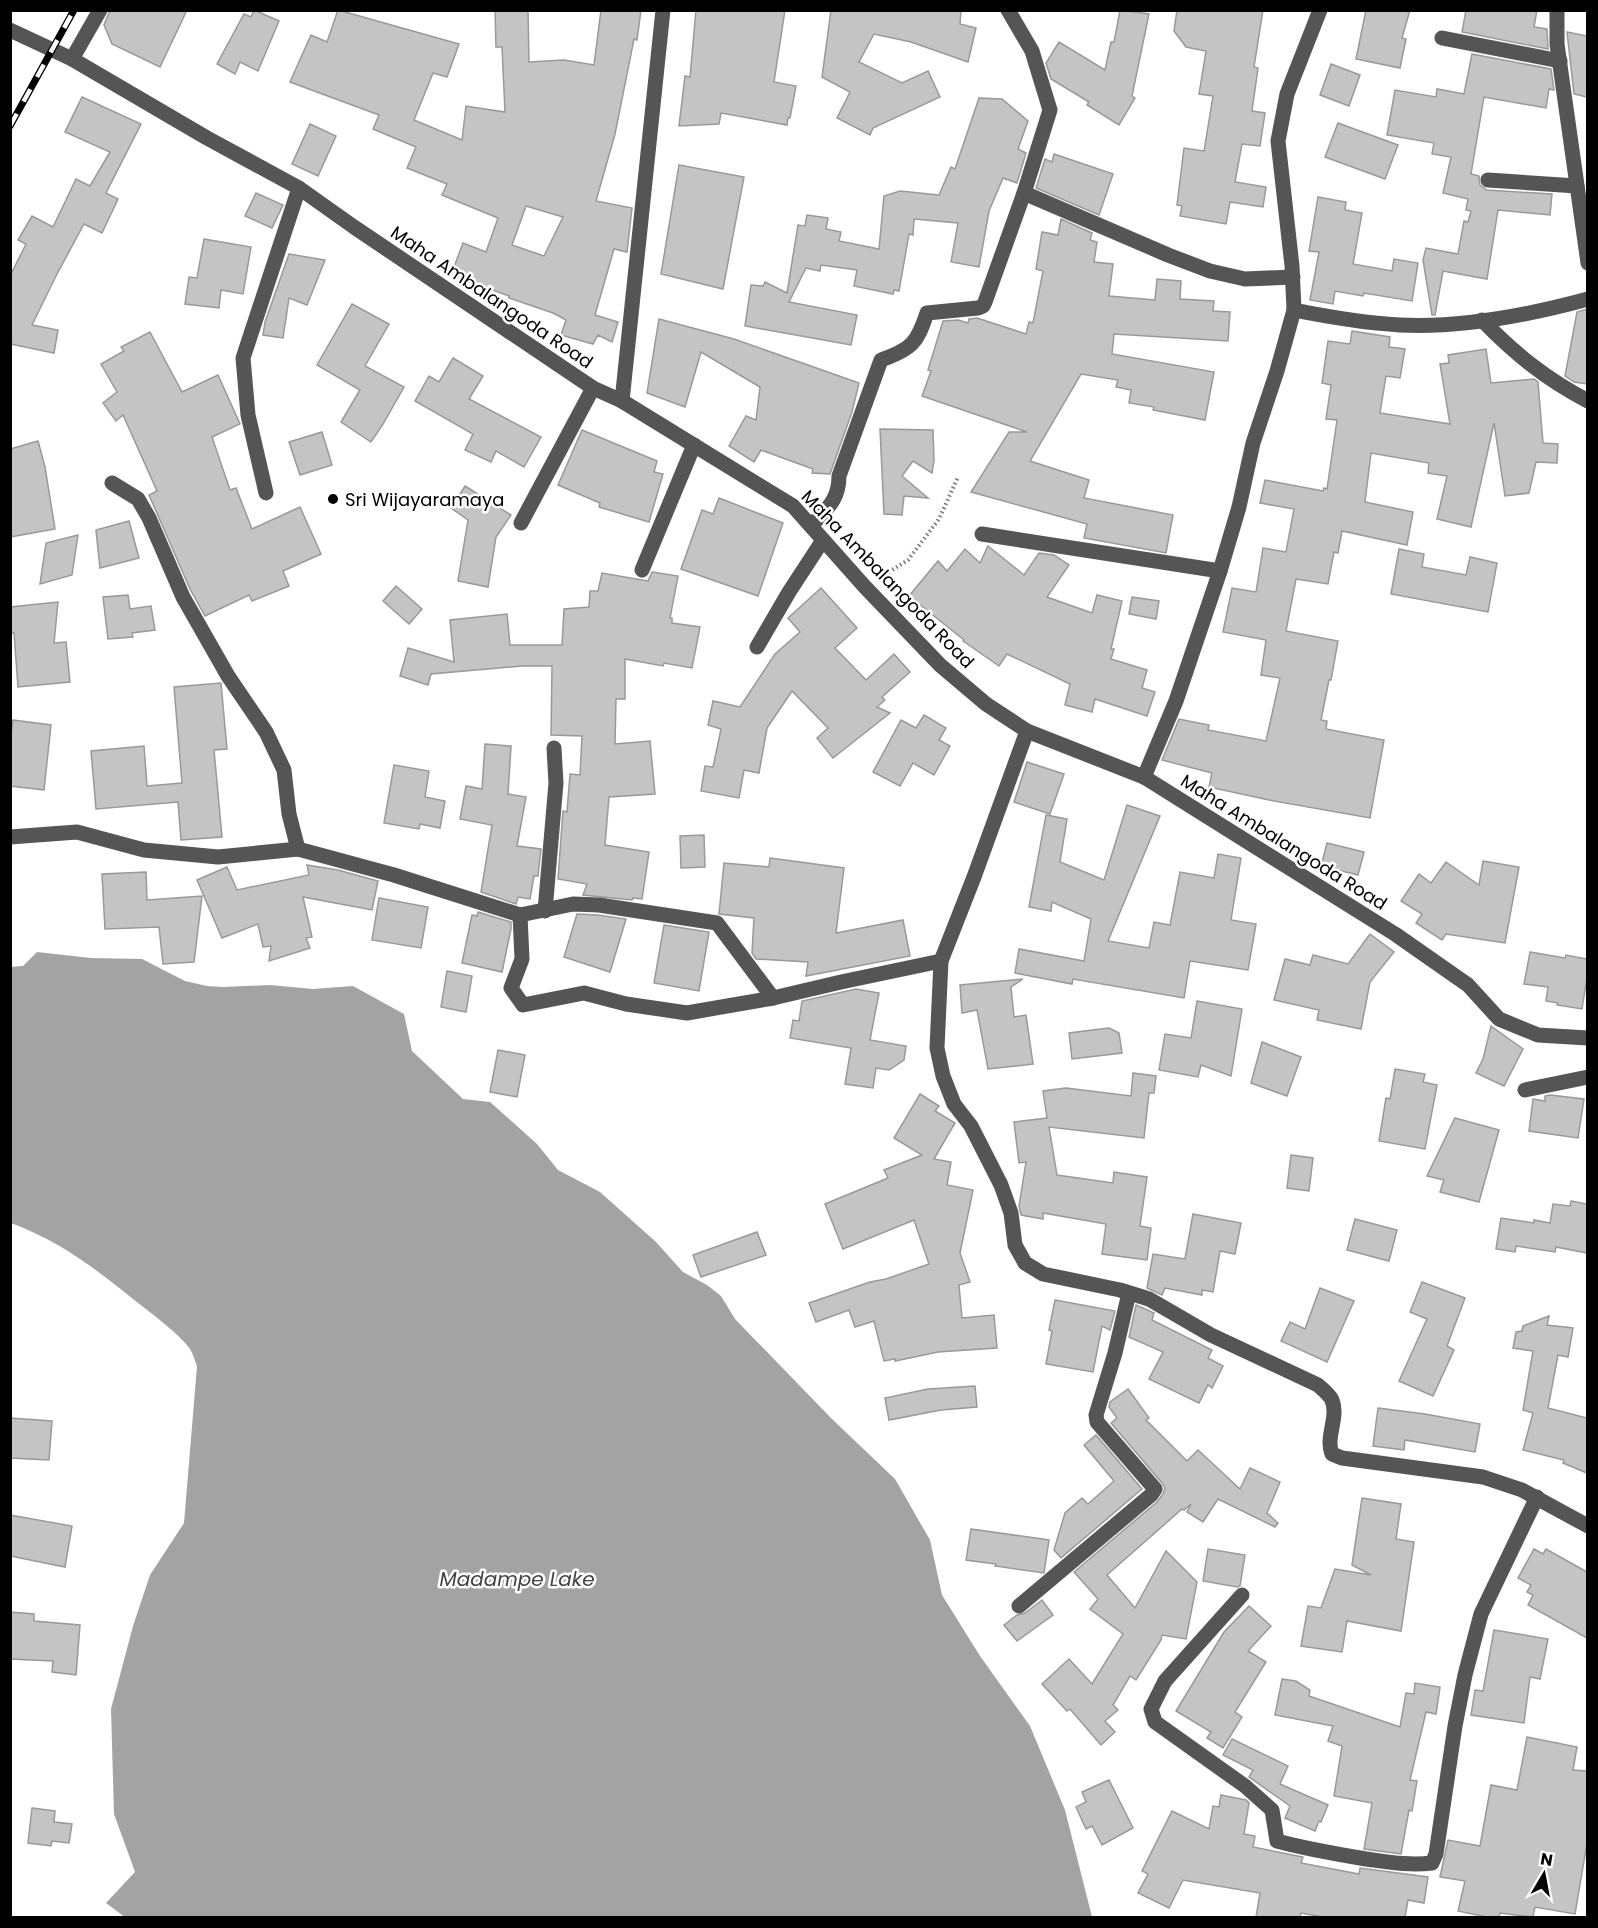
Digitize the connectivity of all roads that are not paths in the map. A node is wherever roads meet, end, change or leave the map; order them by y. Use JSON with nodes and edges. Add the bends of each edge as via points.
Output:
{"nodes":[{"id":1,"x":100,"y":10,"type":"edge"},
{"id":2,"x":663,"y":10,"type":"edge"},
{"id":3,"x":1008,"y":10,"type":"edge"},
{"id":4,"x":1320,"y":10,"type":"edge"},
{"id":5,"x":1557,"y":10,"type":"edge"},
{"id":6,"x":10,"y":30,"type":"edge"},
{"id":7,"x":1442,"y":38,"type":"dead end"},
{"id":8,"x":72,"y":59,"type":"junction"},
{"id":9,"x":1560,"y":61,"type":"junction"},
{"id":10,"x":1488,"y":180,"type":"dead end"},
{"id":11,"x":1577,"y":186,"type":"junction"},
{"id":12,"x":299,"y":188,"type":"junction"},
{"id":13,"x":1024,"y":193,"type":"junction"},
{"id":14,"x":1587,"y":263,"type":"edge"},
{"id":15,"x":1293,"y":277,"type":"junction"},
{"id":16,"x":1587,"y":299,"type":"edge"},
{"id":17,"x":1294,"y":310,"type":"junction"},
{"id":18,"x":1482,"y":320,"type":"junction"},
{"id":19,"x":593,"y":388,"type":"junction"},
{"id":20,"x":622,"y":401,"type":"junction"},
{"id":21,"x":1587,"y":401,"type":"edge"},
{"id":22,"x":693,"y":445,"type":"junction"},
{"id":23,"x":112,"y":483,"type":"dead end"},
{"id":24,"x":266,"y":493,"type":"dead end"},
{"id":25,"x":521,"y":523,"type":"dead end"},
{"id":26,"x":811,"y":526,"type":"junction"},
{"id":27,"x":982,"y":534,"type":"dead end"},
{"id":28,"x":823,"y":540,"type":"junction"},
{"id":29,"x":642,"y":570,"type":"dead end"},
{"id":30,"x":1220,"y":570,"type":"junction"},
{"id":31,"x":757,"y":646,"type":"dead end"},
{"id":32,"x":1027,"y":731,"type":"junction"},
{"id":33,"x":555,"y":748,"type":"dead end"},
{"id":34,"x":1144,"y":777,"type":"junction"},
{"id":35,"x":10,"y":837,"type":"edge"},
{"id":36,"x":298,"y":849,"type":"junction"},
{"id":37,"x":545,"y":911,"type":"junction"},
{"id":38,"x":520,"y":915,"type":"junction"},
{"id":39,"x":941,"y":961,"type":"junction"},
{"id":40,"x":773,"y":998,"type":"junction"},
{"id":41,"x":1587,"y":1038,"type":"edge"},
{"id":42,"x":1587,"y":1077,"type":"edge"},
{"id":43,"x":1525,"y":1090,"type":"dead end"},
{"id":44,"x":1129,"y":1293,"type":"junction"},
{"id":45,"x":1537,"y":1497,"type":"junction"},
{"id":46,"x":1587,"y":1526,"type":"edge"},
{"id":47,"x":1242,"y":1594,"type":"dead end"},
{"id":48,"x":1019,"y":1606,"type":"dead end"}],
"edges":[{"from":1,"to":8,"type":"street"},
{"from":2,"to":20,"type":"street"},
{"from":3,"to":13,"type":"street","via":[[1032,51],[1050,110]]},
{"from":4,"to":15,"type":"street","via":[[1287,94],[1278,141]]},
{"from":5,"to":9,"type":"street"},
{"from":6,"to":8,"type":"street","name":"Maha Ambalangoda Road"},
{"from":7,"to":9,"type":"street"},
{"from":8,"to":12,"type":"street","name":"Maha Ambalangoda Road"},
{"from":9,"to":11,"type":"street"},
{"from":10,"to":11,"type":"street"},
{"from":11,"to":14,"type":"street"},
{"from":12,"to":19,"type":"street","name":"Maha Ambalangoda Road"},
{"from":12,"to":24,"type":"street","via":[[243,358],[248,415]]},
{"from":13,"to":15,"type":"street","via":[[1210,271],[1245,279]]},
{"from":13,"to":26,"type":"street","via":[[983,306],[927,313],[913,344],[881,360],[839,476],[835,500]]},
{"from":15,"to":17,"type":"street"},
{"from":16,"to":18,"type":"street"},
{"from":17,"to":18,"type":"street","via":[[1341,320],[1402,325]]},
{"from":17,"to":30,"type":"street","via":[[1253,443]]},
{"from":18,"to":21,"type":"street","via":[[1510,349]]},
{"from":19,"to":20,"type":"street","name":"Maha Ambalangoda Road"},
{"from":19,"to":25,"type":"street"},
{"from":20,"to":22,"type":"street","name":"Maha Ambalangoda Road"},
{"from":22,"to":26,"type":"street","name":"Maha Ambalangoda Road","via":[[793,506]]},
{"from":22,"to":29,"type":"street"},
{"from":23,"to":36,"type":"street","via":[[138,499],[183,597],[228,676],[266,732],[284,770]]},
{"from":26,"to":28,"type":"street","name":"Maha Ambalangoda Road"},
{"from":27,"to":30,"type":"street"},
{"from":28,"to":31,"type":"street"},
{"from":28,"to":32,"type":"street","name":"Maha Ambalangoda Road","via":[[940,665],[986,704]]},
{"from":30,"to":34,"type":"street","via":[[1176,701]]},
{"from":32,"to":34,"type":"street","name":"Maha Ambalangoda Road"},
{"from":32,"to":39,"type":"street"},
{"from":33,"to":37,"type":"street","via":[[556,783]]},
{"from":34,"to":41,"type":"street","name":"Maha Ambalangoda Road","via":[[1395,934],[1468,985],[1499,1019],[1538,1035]]},
{"from":35,"to":36,"type":"street","via":[[77,832],[144,850],[218,857]]},
{"from":36,"to":38,"type":"street"},
{"from":37,"to":38,"type":"street"},
{"from":37,"to":40,"type":"street","via":[[573,904],[599,905],[717,923]]},
{"from":38,"to":40,"type":"street","via":[[522,959],[511,988],[523,1005],[584,993],[687,1013]]},
{"from":39,"to":40,"type":"street"},
{"from":39,"to":44,"type":"street","via":[[937,1048],[943,1076],[954,1104],[1001,1185],[1011,1213],[1015,1245],[1025,1263],[1043,1274]]},
{"from":42,"to":43,"type":"street"},
{"from":44,"to":45,"type":"street","via":[[1149,1299],[1211,1335],[1318,1384],[1331,1398],[1335,1414],[1329,1447],[1332,1454],[1483,1477]]},
{"from":44,"to":48,"type":"street","via":[[1096,1415],[1097,1422],[1155,1489]]},
{"from":45,"to":46,"type":"street"},
{"from":45,"to":47,"type":"street","via":[[1481,1614],[1465,1675],[1432,1863],[1390,1862],[1277,1841],[1272,1810],[1155,1722],[1150,1709],[1165,1681]]}]}
